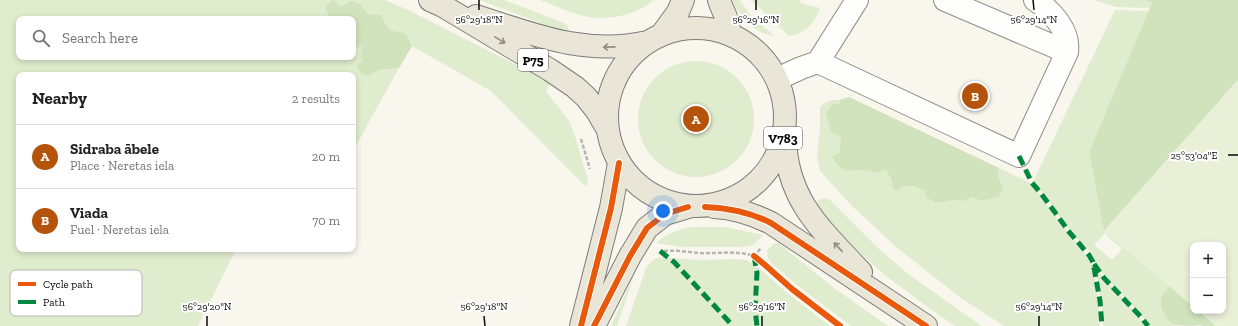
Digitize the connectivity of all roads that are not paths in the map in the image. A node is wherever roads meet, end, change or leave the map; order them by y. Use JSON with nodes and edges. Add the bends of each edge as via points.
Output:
{"nodes":[{"id":1,"x":683,"y":0,"type":"edge"},
{"id":2,"x":719,"y":0,"type":"edge"},
{"id":3,"x":857,"y":0,"type":"edge"},
{"id":4,"x":945,"y":0,"type":"edge"},
{"id":5,"x":1035,"y":0,"type":"edge"},
{"id":6,"x":437,"y":3,"type":"edge"},
{"id":7,"x":729,"y":34,"type":"junction"},
{"id":8,"x":655,"y":38,"type":"junction"},
{"id":9,"x":1067,"y":52,"type":"junction"},
{"id":10,"x":818,"y":62,"type":"junction"},
{"id":11,"x":777,"y":80,"type":"junction"},
{"id":12,"x":608,"y":130,"type":"junction"},
{"id":13,"x":785,"y":130,"type":"junction"},
{"id":14,"x":619,"y":163,"type":"junction"},
{"id":15,"x":697,"y":207,"type":"junction"},
{"id":16,"x":883,"y":296,"type":"junction"},
{"id":17,"x":581,"y":326,"type":"edge"},
{"id":18,"x":594,"y":326,"type":"edge"},
{"id":19,"x":926,"y":326,"type":"edge"}],
"edges":[{"from":1,"to":8,"type":"main road","number":"V783","via":[[678,12]]},
{"from":2,"to":7,"type":"main road","via":[[730,24]]},
{"from":3,"to":10,"type":"lane"},
{"from":4,"to":9,"type":"lane"},
{"from":5,"to":9,"type":"lane","via":[[1047,9],[1064,30]]},
{"from":8,"to":6,"type":"main road","one_way":true,"via":[[629,46],[572,44]]},
{"from":6,"to":12,"type":"main road","number":"P75","one_way":true,"via":[[575,87],[597,111]]},
{"from":7,"to":8,"type":"main road","number":"V783","via":[[696,27],[679,29]]},
{"from":7,"to":11,"type":"main road","number":"V783","via":[[758,52]]},
{"from":8,"to":12,"type":"main road","number":"V783","via":[[634,53],[615,80],[609,96]]},
{"from":9,"to":10,"type":"lane","via":[[1019,156]]},
{"from":10,"to":11,"type":"lane"},
{"from":11,"to":13,"type":"main road","number":"V783","via":[[786,112]]},
{"from":12,"to":14,"type":"main road","number":"V783"},
{"from":13,"to":15,"type":"main road","number":"V783","via":[[774,162],[756,184],[738,197],[722,203]]},
{"from":16,"to":13,"type":"main road","one_way":true,"via":[[820,228],[802,203],[788,171]]},
{"from":14,"to":15,"type":"main road","number":"V783","via":[[641,188],[656,197],[671,204]]},
{"from":14,"to":17,"type":"main road","via":[[611,208]]},
{"from":15,"to":16,"type":"main road","via":[[725,207],[760,217]]},
{"from":15,"to":18,"type":"main road","via":[[665,214],[647,228]]},
{"from":16,"to":19,"type":"main road"}]}
